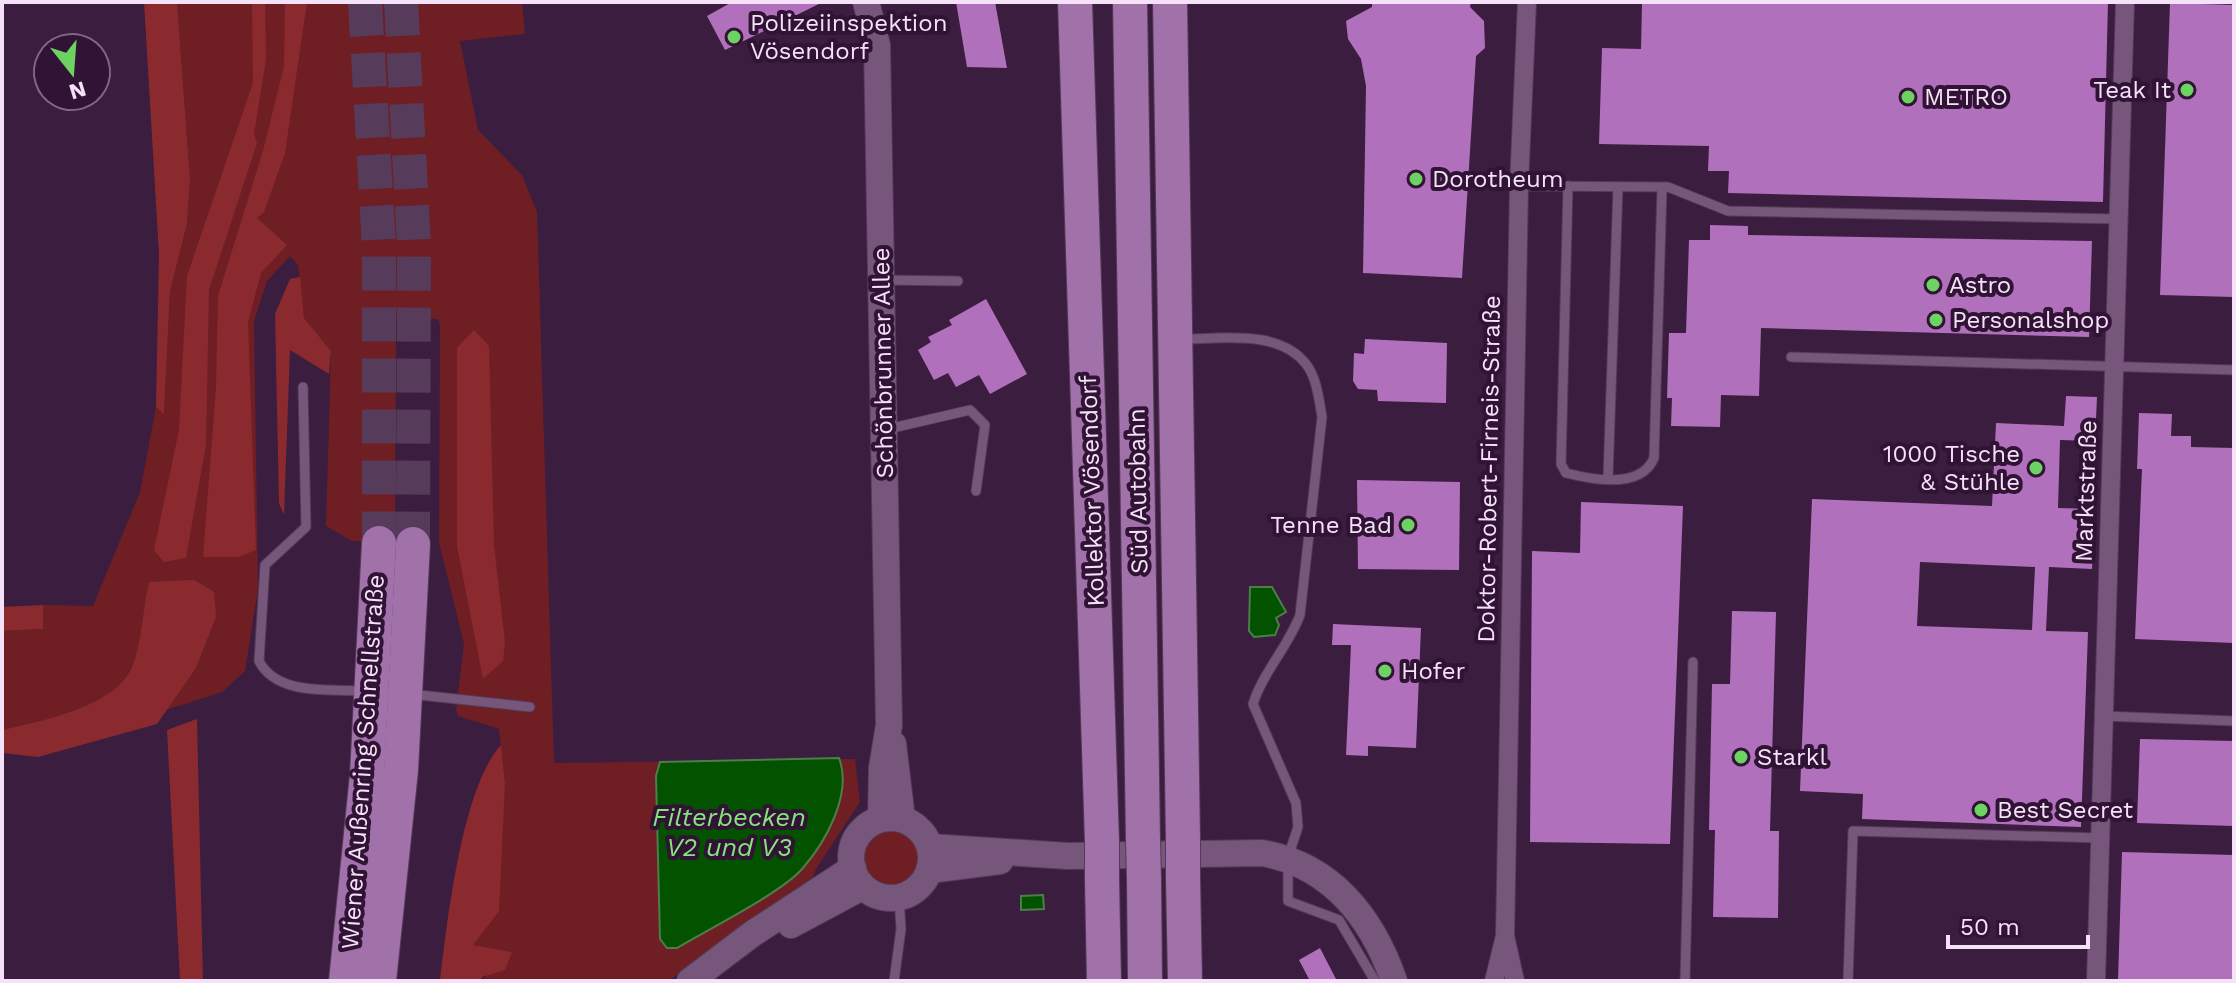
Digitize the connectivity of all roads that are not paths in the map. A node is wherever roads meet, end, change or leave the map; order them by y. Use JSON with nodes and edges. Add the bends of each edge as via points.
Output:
{"nodes":[{"id":1,"x":866,"y":2,"type":"edge"},
{"id":2,"x":1075,"y":2,"type":"edge"},
{"id":3,"x":1130,"y":2,"type":"edge"},
{"id":4,"x":1170,"y":2,"type":"edge"},
{"id":5,"x":1527,"y":2,"type":"edge"},
{"id":6,"x":2125,"y":2,"type":"edge"},
{"id":7,"x":1519,"y":186,"type":"junction"},
{"id":8,"x":1568,"y":186,"type":"junction"},
{"id":9,"x":1618,"y":187,"type":"junction"},
{"id":10,"x":1662,"y":188,"type":"junction"},
{"id":11,"x":2118,"y":219,"type":"junction"},
{"id":12,"x":882,"y":280,"type":"junction"},
{"id":13,"x":958,"y":281,"type":"dead end"},
{"id":14,"x":1175,"y":339,"type":"junction"},
{"id":15,"x":1791,"y":357,"type":"dead end"},
{"id":16,"x":2113,"y":365,"type":"junction"},
{"id":17,"x":2234,"y":370,"type":"edge"},
{"id":18,"x":303,"y":387,"type":"dead end"},
{"id":19,"x":885,"y":429,"type":"junction"},
{"id":20,"x":1608,"y":478,"type":"junction"},
{"id":21,"x":976,"y":491,"type":"dead end"},
{"id":22,"x":379,"y":543,"type":"tunnel mouth"},
{"id":23,"x":413,"y":544,"type":"tunnel mouth"},
{"id":24,"x":1693,"y":662,"type":"dead end"},
{"id":25,"x":389,"y":693,"type":"junction"},
{"id":26,"x":530,"y":707,"type":"dead end"},
{"id":27,"x":2103,"y":716,"type":"junction"},
{"id":28,"x":2234,"y":721,"type":"edge"},
{"id":29,"x":892,"y":818,"type":"junction"},
{"id":30,"x":2100,"y":838,"type":"junction"},
{"id":31,"x":1288,"y":857,"type":"junction"},
{"id":32,"x":930,"y":859,"type":"junction"},
{"id":33,"x":857,"y":878,"type":"junction"},
{"id":34,"x":899,"y":897,"type":"junction"},
{"id":35,"x":1505,"y":936,"type":"junction"},
{"id":36,"x":1385,"y":974,"type":"edge"},
{"id":37,"x":346,"y":981,"type":"edge"},
{"id":38,"x":379,"y":981,"type":"edge"},
{"id":39,"x":690,"y":981,"type":"edge"},
{"id":40,"x":894,"y":981,"type":"edge"},
{"id":41,"x":1104,"y":981,"type":"edge"},
{"id":42,"x":1145,"y":981,"type":"edge"},
{"id":43,"x":1185,"y":981,"type":"edge"},
{"id":44,"x":1407,"y":981,"type":"edge"},
{"id":45,"x":1494,"y":981,"type":"edge"},
{"id":46,"x":1515,"y":981,"type":"edge"},
{"id":47,"x":1685,"y":981,"type":"edge"},
{"id":48,"x":1848,"y":981,"type":"edge"},
{"id":49,"x":2096,"y":981,"type":"edge"}],
"edges":[{"from":1,"to":12,"type":"main road","name":"Schönbrunner Allee","via":[[877,45]]},
{"from":2,"to":41,"type":"highway","name":"Kollektor Vösendorf","bridge":true},
{"from":3,"to":42,"type":"highway","name":"Süd Autobahn","bridge":true},
{"from":4,"to":14,"type":"highway","name":"Süd Autobahn"},
{"from":5,"to":7,"type":"street","name":"Doktor-Robert-Firneis-Straße"},
{"from":6,"to":11,"type":"street","name":"Marktstraße"},
{"from":7,"to":8,"type":"lane"},
{"from":7,"to":35,"type":"street","name":"Doktor-Robert-Firneis-Straße"},
{"from":8,"to":9,"type":"lane"},
{"from":8,"to":20,"type":"lane","via":[[1561,464],[1566,473]]},
{"from":9,"to":10,"type":"lane"},
{"from":9,"to":20,"type":"lane"},
{"from":10,"to":11,"type":"lane","via":[[1728,211]]},
{"from":10,"to":20,"type":"lane","via":[[1654,458],[1644,474]]},
{"from":11,"to":16,"type":"street","name":"Marktstraße"},
{"from":12,"to":13,"type":"lane"},
{"from":12,"to":19,"type":"main road","name":"Schönbrunner Allee"},
{"from":14,"to":31,"type":"lane","via":[[1253,339],[1286,348],[1306,364],[1317,388],[1322,417],[1300,615],[1253,704],[1296,803],[1298,827]]},
{"from":14,"to":43,"type":"highway","name":"Süd Autobahn","bridge":true},
{"from":15,"to":16,"type":"lane"},
{"from":16,"to":17,"type":"lane"},
{"from":16,"to":27,"type":"street","name":"Marktstraße"},
{"from":18,"to":25,"type":"lane","via":[[306,527],[265,565],[259,661],[279,684]]},
{"from":19,"to":21,"type":"lane","via":[[970,410],[985,425]]},
{"from":19,"to":29,"type":"main road","name":"Schönbrunner Allee","via":[[889,725],[882,768]]},
{"from":22,"to":25,"type":"highway","name":"Wiener Außenring Schnellstraße"},
{"from":23,"to":25,"type":"highway","name":"Wiener Außenring Schnellstraße"},
{"from":24,"to":47,"type":"lane"},
{"from":25,"to":26,"type":"lane"},
{"from":25,"to":37,"type":"highway","name":"Wiener Außenring Schnellstraße"},
{"from":25,"to":38,"type":"highway","name":"Wiener Außenring Schnellstraße"},
{"from":27,"to":28,"type":"lane"},
{"from":27,"to":30,"type":"street","name":"Marktstraße"},
{"from":29,"to":32,"type":"main road","via":[[921,831]]},
{"from":29,"to":33,"type":"main road","via":[[864,827],[854,840]]},
{"from":30,"to":48,"type":"lane","via":[[1853,831]]},
{"from":30,"to":49,"type":"street","name":"Marktstraße"},
{"from":31,"to":32,"type":"main road","via":[[1262,853]]},
{"from":31,"to":36,"type":"main road","via":[[1341,890],[1361,914]]},
{"from":31,"to":36,"type":"lane","via":[[1288,901],[1339,920]]},
{"from":32,"to":34,"type":"main road","via":[[920,886]]},
{"from":33,"to":34,"type":"main road","via":[[874,895]]},
{"from":33,"to":39,"type":"main road"},
{"from":34,"to":40,"type":"lane"},
{"from":35,"to":45,"type":"street","name":"Doktor-Robert-Firneis-Straße"},
{"from":35,"to":46,"type":"street","name":"Doktor-Robert-Firneis-Straße"},
{"from":36,"to":44,"type":"main road"}]}
